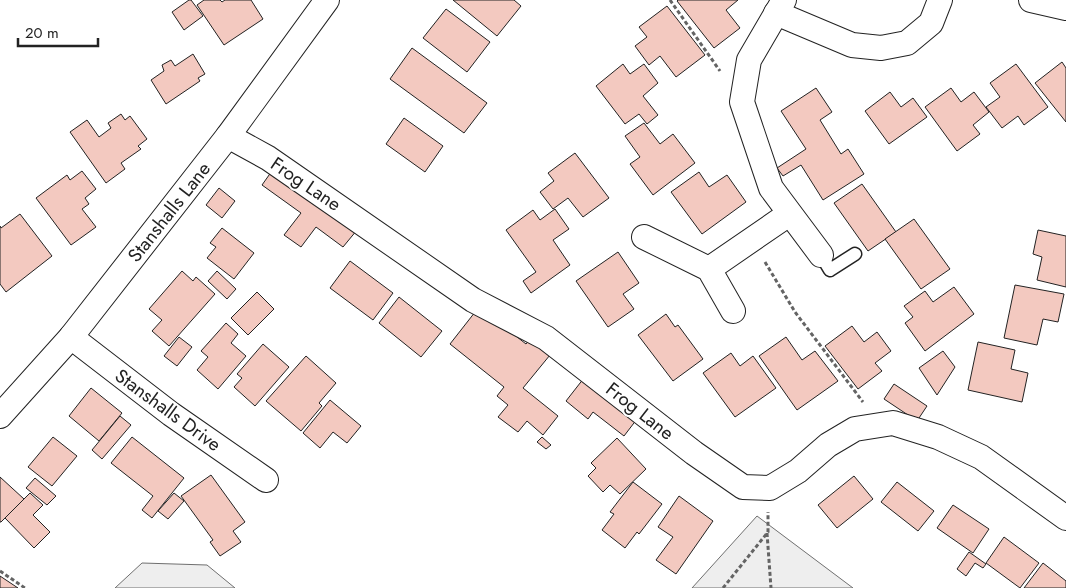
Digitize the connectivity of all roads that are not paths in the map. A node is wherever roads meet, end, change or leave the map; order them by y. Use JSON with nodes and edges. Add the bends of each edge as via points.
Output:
{"nodes":[{"id":1,"x":327,"y":0,"type":"edge"},
{"id":2,"x":940,"y":0,"type":"edge"},
{"id":3,"x":1031,"y":0,"type":"edge"},
{"id":4,"x":780,"y":7,"type":"edge"},
{"id":5,"x":1066,"y":8,"type":"edge"},
{"id":6,"x":228,"y":136,"type":"junction"},
{"id":7,"x":789,"y":214,"type":"junction"},
{"id":8,"x":644,"y":237,"type":"dead end"},
{"id":9,"x":855,"y":254,"type":"dead end"},
{"id":10,"x":821,"y":256,"type":"joint"},
{"id":11,"x":709,"y":269,"type":"junction"},
{"id":12,"x":733,"y":311,"type":"dead end"},
{"id":13,"x":71,"y":337,"type":"junction"},
{"id":14,"x":0,"y":416,"type":"edge"},
{"id":15,"x":266,"y":480,"type":"dead end"},
{"id":16,"x":1066,"y":518,"type":"edge"}],
"edges":[{"from":1,"to":6,"type":"street","name":"Stanshalls Lane"},
{"from":2,"to":4,"type":"street","via":[[931,23],[906,42],[881,48],[852,46]]},
{"from":3,"to":5,"type":"street"},
{"from":4,"to":7,"type":"street","via":[[749,60],[742,102],[771,188]]},
{"from":6,"to":13,"type":"street","name":"Stanshalls Lane"},
{"from":6,"to":16,"type":"street","name":"Frog Lane","via":[[268,158],[473,300],[546,338],[743,487],[770,488],[798,471],[828,445],[855,430],[893,422],[981,457]]},
{"from":7,"to":10,"type":"street"},
{"from":7,"to":11,"type":"street"},
{"from":8,"to":11,"type":"street"},
{"from":9,"to":10,"type":"lane","via":[[830,270]]},
{"from":11,"to":12,"type":"street"},
{"from":13,"to":14,"type":"street","name":"Stanshalls Lane"},
{"from":13,"to":15,"type":"street","name":"Stanshalls Drive","via":[[170,414]]}]}
